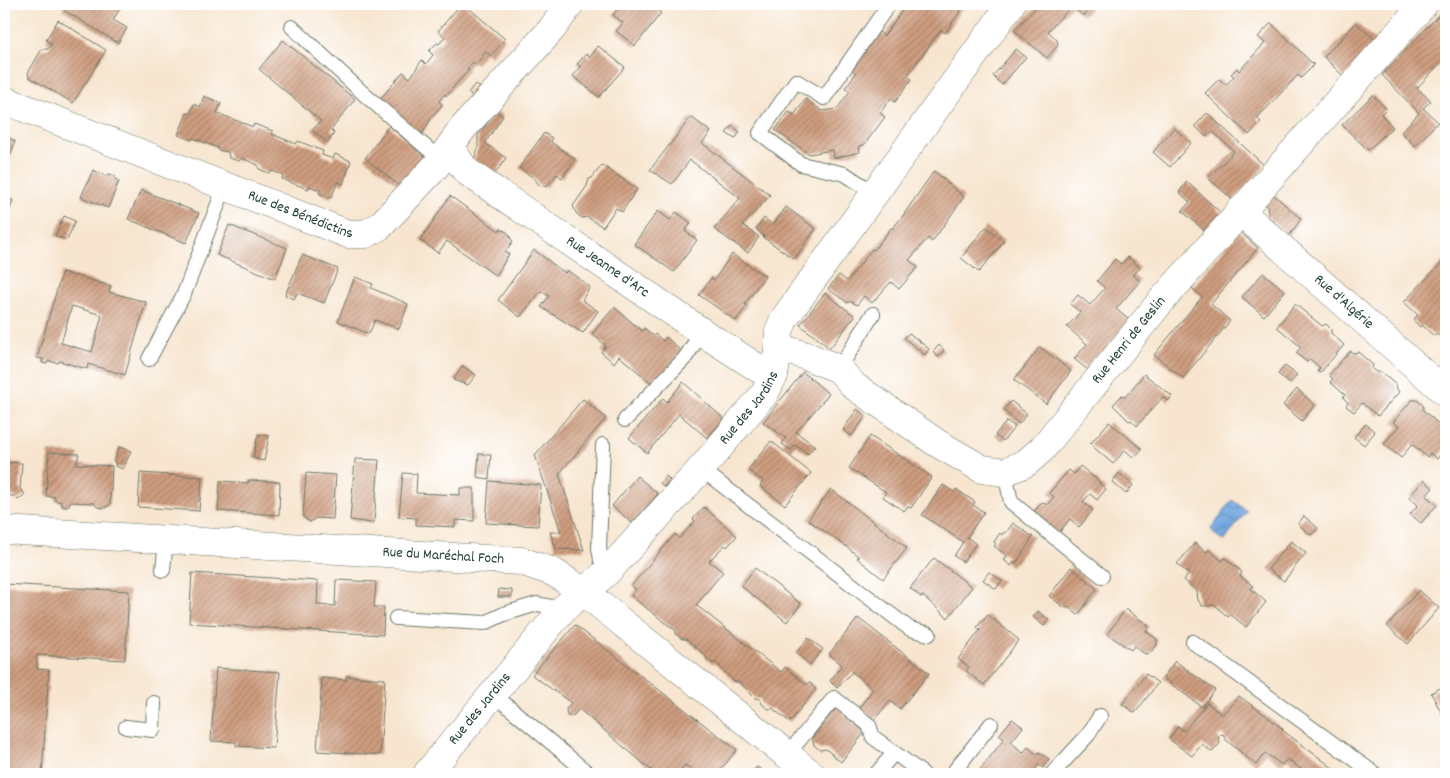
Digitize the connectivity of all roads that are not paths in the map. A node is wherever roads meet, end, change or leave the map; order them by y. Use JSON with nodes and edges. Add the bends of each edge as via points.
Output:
{"nodes":[{"id":1,"x":570,"y":4,"type":"edge"},
{"id":2,"x":889,"y":4,"type":"edge"},
{"id":3,"x":1011,"y":4,"type":"edge"},
{"id":4,"x":1424,"y":4,"type":"edge"},
{"id":5,"x":292,"y":28,"type":"dead end"},
{"id":6,"x":4,"y":100,"type":"edge"},
{"id":7,"x":446,"y":154,"type":"junction"},
{"id":8,"x":226,"y":186,"type":"junction"},
{"id":9,"x":874,"y":193,"type":"junction"},
{"id":10,"x":1240,"y":211,"type":"junction"},
{"id":11,"x":873,"y":314,"type":"dead end"},
{"id":12,"x":702,"y":332,"type":"junction"},
{"id":13,"x":149,"y":359,"type":"dead end"},
{"id":14,"x":776,"y":363,"type":"junction"},
{"id":15,"x":839,"y":369,"type":"junction"},
{"id":16,"x":1446,"y":393,"type":"edge"},
{"id":17,"x":625,"y":420,"type":"dead end"},
{"id":18,"x":603,"y":446,"type":"dead end"},
{"id":19,"x":701,"y":469,"type":"junction"},
{"id":20,"x":1005,"y":472,"type":"junction"},
{"id":21,"x":4,"y":530,"type":"edge"},
{"id":22,"x":166,"y":540,"type":"junction"},
{"id":23,"x":162,"y":570,"type":"dead end"},
{"id":24,"x":607,"y":572,"type":"junction"},
{"id":25,"x":1102,"y":576,"type":"dead end"},
{"id":26,"x":574,"y":601,"type":"junction"},
{"id":27,"x":396,"y":618,"type":"dead end"},
{"id":28,"x":929,"y":634,"type":"dead end"},
{"id":29,"x":1193,"y":642,"type":"dead end"},
{"id":30,"x":493,"y":694,"type":"junction"},
{"id":31,"x":154,"y":703,"type":"dead end"},
{"id":32,"x":1100,"y":716,"type":"dead end"},
{"id":33,"x":991,"y":724,"type":"dead end"},
{"id":34,"x":126,"y":727,"type":"dead end"},
{"id":35,"x":894,"y":753,"type":"junction"},
{"id":36,"x":786,"y":755,"type":"junction"},
{"id":37,"x":427,"y":774,"type":"edge"},
{"id":38,"x":589,"y":774,"type":"edge"},
{"id":39,"x":811,"y":774,"type":"edge"},
{"id":40,"x":876,"y":774,"type":"edge"},
{"id":41,"x":923,"y":774,"type":"edge"},
{"id":42,"x":952,"y":774,"type":"edge"},
{"id":43,"x":1052,"y":774,"type":"edge"},
{"id":44,"x":1375,"y":774,"type":"edge"}],
"edges":[{"from":1,"to":7,"type":"street","name":"Rue des Bénédictins","via":[[463,128]]},
{"from":2,"to":9,"type":"lane","via":[[824,98],[796,81],[760,133],[801,164],[845,174]]},
{"from":3,"to":9,"type":"street","name":"Rue des Jardins"},
{"from":4,"to":10,"type":"street","name":"Rue Henri de Geslin"},
{"from":5,"to":7,"type":"lane","via":[[365,95]]},
{"from":6,"to":8,"type":"street","name":"Rue des Bénédictins"},
{"from":7,"to":8,"type":"street","name":"Rue des Bénédictins","via":[[380,226],[366,234],[348,234]]},
{"from":7,"to":12,"type":"street","name":"Rue Jeanne d'Arc","via":[[466,171]]},
{"from":8,"to":13,"type":"lane","via":[[184,294]]},
{"from":9,"to":14,"type":"street","name":"Rue des Jardins","via":[[784,319],[779,331]]},
{"from":10,"to":16,"type":"street","name":"Rue d'Algérie"},
{"from":10,"to":20,"type":"street","name":"Rue Henri de Geslin","via":[[1157,306],[1042,448],[1026,463]]},
{"from":11,"to":15,"type":"lane"},
{"from":12,"to":14,"type":"street","name":"Rue Jeanne d'Arc","via":[[761,370]]},
{"from":12,"to":17,"type":"lane","via":[[685,358]]},
{"from":14,"to":15,"type":"street","via":[[794,352]]},
{"from":14,"to":19,"type":"street","name":"Rue des Jardins","via":[[766,393]]},
{"from":15,"to":20,"type":"street","via":[[854,386],[937,443],[982,469]]},
{"from":18,"to":24,"type":"lane","via":[[599,548],[600,560]]},
{"from":19,"to":24,"type":"street","name":"Rue des Jardins"},
{"from":19,"to":28,"type":"lane","via":[[910,629]]},
{"from":20,"to":25,"type":"lane","via":[[1011,502]]},
{"from":21,"to":22,"type":"street","name":"Rue du Maréchal Foch"},
{"from":22,"to":23,"type":"lane"},
{"from":22,"to":26,"type":"street","name":"Rue du Maréchal Foch","via":[[521,561],[553,572]]},
{"from":24,"to":26,"type":"street","name":"Rue des Jardins"},
{"from":26,"to":27,"type":"lane","via":[[537,604],[485,623]]},
{"from":26,"to":30,"type":"street","name":"Rue des Jardins"},
{"from":26,"to":36,"type":"street","name":"Rue du Maréchal Foch"},
{"from":29,"to":44,"type":"lane"},
{"from":30,"to":37,"type":"street","name":"Rue des Jardins"},
{"from":30,"to":38,"type":"lane"},
{"from":31,"to":34,"type":"lane","via":[[153,730]]},
{"from":32,"to":43,"type":"lane","via":[[1088,735]]},
{"from":33,"to":42,"type":"lane"},
{"from":35,"to":36,"type":"lane","via":[[873,737],[869,725],[834,698]]},
{"from":35,"to":40,"type":"lane"},
{"from":35,"to":41,"type":"lane"},
{"from":36,"to":39,"type":"street","name":"Rue du Maréchal Foch"}]}
